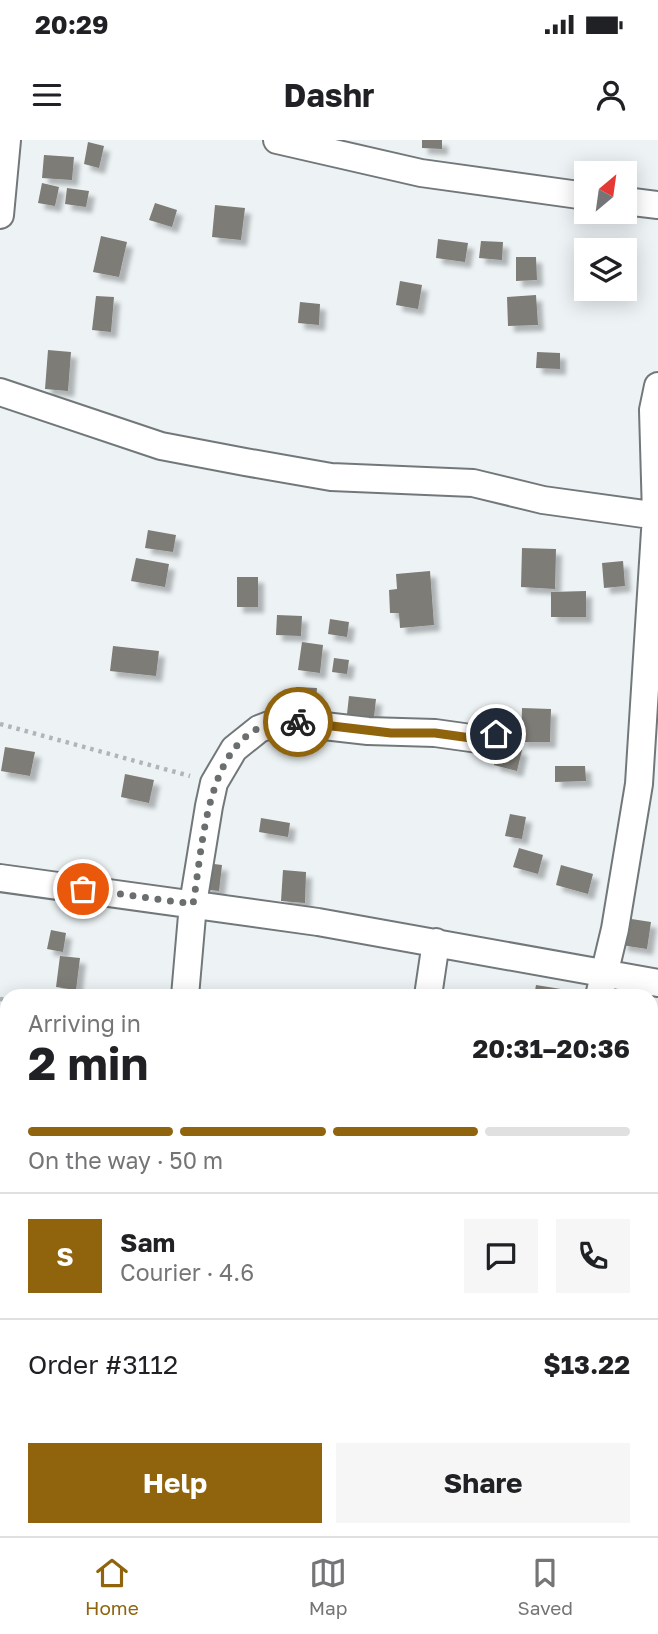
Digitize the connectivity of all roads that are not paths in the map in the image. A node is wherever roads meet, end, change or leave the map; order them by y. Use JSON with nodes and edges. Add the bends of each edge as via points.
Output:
{"nodes":[{"id":1,"x":7,"y":140,"type":"edge"},
{"id":2,"x":277,"y":140,"type":"edge"},
{"id":3,"x":574,"y":194,"type":"edge"},
{"id":4,"x":637,"y":202,"type":"edge"},
{"id":5,"x":658,"y":205,"type":"edge"},
{"id":6,"x":0,"y":215,"type":"edge"},
{"id":7,"x":658,"y":386,"type":"edge"},
{"id":8,"x":0,"y":392,"type":"edge"},
{"id":9,"x":657,"y":516,"type":"edge"},
{"id":10,"x":496,"y":734,"type":"dead end"},
{"id":11,"x":0,"y":878,"type":"edge"},
{"id":12,"x":193,"y":904,"type":"junction"},
{"id":13,"x":436,"y":942,"type":"junction"},
{"id":14,"x":658,"y":983,"type":"edge"},
{"id":15,"x":601,"y":985,"type":"edge"},
{"id":16,"x":186,"y":989,"type":"edge"},
{"id":17,"x":429,"y":989,"type":"edge"}],
"edges":[{"from":1,"to":6,"type":"street"},
{"from":2,"to":3,"type":"street","via":[[421,173]]},
{"from":4,"to":5,"type":"street"},
{"from":7,"to":9,"type":"street","via":[[653,410]]},
{"from":8,"to":9,"type":"street","via":[[161,446],[221,458],[331,478],[473,483],[543,500]]},
{"from":9,"to":15,"type":"street","via":[[639,784]]},
{"from":10,"to":12,"type":"street","via":[[478,739],[280,721],[260,729],[234,749],[214,783]]},
{"from":11,"to":12,"type":"street"},
{"from":12,"to":13,"type":"street"},
{"from":12,"to":16,"type":"street"},
{"from":13,"to":15,"type":"street"},
{"from":13,"to":17,"type":"street"},
{"from":14,"to":15,"type":"street"}]}
